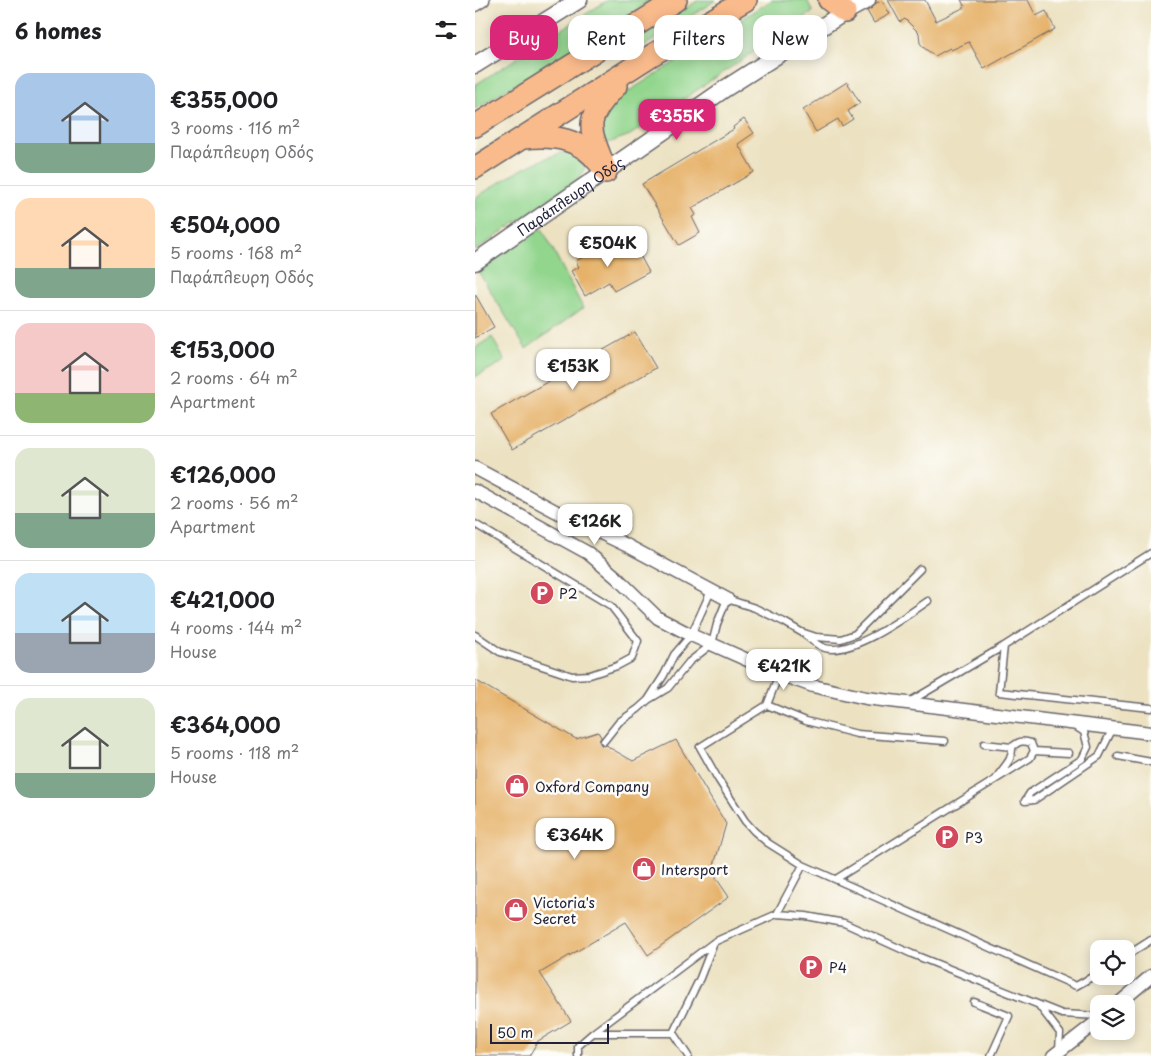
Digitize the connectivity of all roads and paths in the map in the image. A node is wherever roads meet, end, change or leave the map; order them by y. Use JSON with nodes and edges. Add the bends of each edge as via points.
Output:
{"nodes":[{"id":1,"x":483,"y":0,"type":"edge"},
{"id":2,"x":579,"y":0,"type":"edge"},
{"id":3,"x":676,"y":0,"type":"edge"},
{"id":4,"x":746,"y":0,"type":"edge"},
{"id":5,"x":867,"y":0,"type":"edge"},
{"id":6,"x":839,"y":4,"type":"edge"},
{"id":7,"x":475,"y":5,"type":"edge"},
{"id":8,"x":652,"y":55,"type":"junction"},
{"id":9,"x":475,"y":66,"type":"edge"},
{"id":10,"x":475,"y":126,"type":"edge"},
{"id":11,"x":524,"y":138,"type":"junction"},
{"id":12,"x":475,"y":168,"type":"edge"},
{"id":13,"x":606,"y":172,"type":"junction"},
{"id":14,"x":475,"y":262,"type":"edge"},
{"id":15,"x":475,"y":468,"type":"edge"},
{"id":16,"x":475,"y":491,"type":"edge"},
{"id":17,"x":475,"y":524,"type":"edge"},
{"id":18,"x":1151,"y":553,"type":"edge"},
{"id":19,"x":920,"y":569,"type":"dead end"},
{"id":20,"x":711,"y":591,"type":"junction"},
{"id":21,"x":727,"y":598,"type":"junction"},
{"id":22,"x":928,"y":601,"type":"dead end"},
{"id":23,"x":801,"y":632,"type":"junction"},
{"id":24,"x":475,"y":635,"type":"edge"},
{"id":25,"x":691,"y":635,"type":"junction"},
{"id":26,"x":712,"y":644,"type":"junction"},
{"id":27,"x":1004,"y":646,"type":"junction"},
{"id":28,"x":779,"y":674,"type":"junction"},
{"id":29,"x":648,"y":700,"type":"junction"},
{"id":30,"x":908,"y":703,"type":"junction"},
{"id":31,"x":767,"y":705,"type":"junction"},
{"id":32,"x":1151,"y":708,"type":"edge"},
{"id":33,"x":1072,"y":724,"type":"junction"},
{"id":34,"x":1113,"y":728,"type":"junction"},
{"id":35,"x":1151,"y":732,"type":"edge"},
{"id":36,"x":604,"y":741,"type":"dead end"},
{"id":37,"x":945,"y":741,"type":"dead end"},
{"id":38,"x":984,"y":744,"type":"dead end"},
{"id":39,"x":1013,"y":747,"type":"junction"},
{"id":40,"x":1034,"y":751,"type":"junction"},
{"id":41,"x":1069,"y":753,"type":"dead end"},
{"id":42,"x":1118,"y":756,"type":"dead end"},
{"id":43,"x":1151,"y":762,"type":"edge"},
{"id":44,"x":996,"y":779,"type":"junction"},
{"id":45,"x":803,"y":866,"type":"junction"},
{"id":46,"x":836,"y":879,"type":"junction"},
{"id":47,"x":777,"y":914,"type":"junction"},
{"id":48,"x":1151,"y":940,"type":"edge"},
{"id":49,"x":714,"y":942,"type":"junction"},
{"id":50,"x":1135,"y":950,"type":"edge"},
{"id":51,"x":1151,"y":976,"type":"edge"},
{"id":52,"x":1090,"y":978,"type":"edge"},
{"id":53,"x":1129,"y":995,"type":"edge"},
{"id":54,"x":974,"y":1002,"type":"dead end"},
{"id":55,"x":1039,"y":1006,"type":"junction"},
{"id":56,"x":1090,"y":1016,"type":"edge"},
{"id":57,"x":1090,"y":1027,"type":"edge"},
{"id":58,"x":593,"y":1033,"type":"junction"},
{"id":59,"x":673,"y":1033,"type":"junction"},
{"id":60,"x":1056,"y":1053,"type":"edge"},
{"id":61,"x":578,"y":1056,"type":"edge"},
{"id":62,"x":688,"y":1056,"type":"edge"},
{"id":63,"x":991,"y":1056,"type":"edge"}],
"edges":[{"from":1,"to":7,"type":"street"},
{"from":2,"to":9,"type":"street"},
{"from":3,"to":10,"type":"highway"},
{"from":4,"to":8,"type":"highway"},
{"from":5,"to":6,"type":"street","name":"Παράπλευρη Οδός"},
{"from":6,"to":13,"type":"street","name":"Παράπλευρη Οδός"},
{"from":8,"to":11,"type":"highway"},
{"from":8,"to":13,"type":"highway","via":[[606,96],[591,122],[592,138]]},
{"from":11,"to":12,"type":"highway"},
{"from":11,"to":13,"type":"highway","via":[[560,138],[577,144],[593,154]]},
{"from":13,"to":14,"type":"street","name":"Παράπλευρη Οδός"},
{"from":15,"to":20,"type":"street"},
{"from":16,"to":25,"type":"street","via":[[588,553],[658,618]]},
{"from":17,"to":24,"type":"lane","via":[[611,606],[638,642],[632,658],[617,666],[590,675],[571,676],[501,652]]},
{"from":18,"to":27,"type":"lane"},
{"from":19,"to":23,"type":"lane","via":[[855,634],[841,639]]},
{"from":20,"to":21,"type":"street"},
{"from":20,"to":25,"type":"lane"},
{"from":21,"to":23,"type":"lane"},
{"from":21,"to":26,"type":"lane"},
{"from":22,"to":23,"type":"lane","via":[[855,645],[825,648]]},
{"from":25,"to":26,"type":"street"},
{"from":25,"to":29,"type":"lane","via":[[674,655]]},
{"from":26,"to":28,"type":"street"},
{"from":26,"to":29,"type":"lane","via":[[689,662],[667,688]]},
{"from":27,"to":30,"type":"lane"},
{"from":27,"to":32,"type":"lane","via":[[999,692]]},
{"from":28,"to":30,"type":"street","via":[[866,698]]},
{"from":28,"to":31,"type":"lane"},
{"from":29,"to":36,"type":"lane","via":[[619,722]]},
{"from":30,"to":33,"type":"street"},
{"from":31,"to":37,"type":"lane","via":[[806,721],[857,734]]},
{"from":31,"to":45,"type":"lane","via":[[700,747],[745,821],[768,843]]},
{"from":33,"to":34,"type":"street"},
{"from":33,"to":34,"type":"lane","via":[[1084,732],[1089,747],[1082,759],[1030,793],[1025,801],[1034,800],[1099,756]]},
{"from":34,"to":35,"type":"street"},
{"from":38,"to":39,"type":"lane"},
{"from":39,"to":40,"type":"lane","via":[[1025,740],[1031,743]]},
{"from":39,"to":44,"type":"lane","via":[[1009,763]]},
{"from":40,"to":41,"type":"lane"},
{"from":40,"to":44,"type":"lane","via":[[1030,758]]},
{"from":42,"to":43,"type":"lane"},
{"from":44,"to":46,"type":"lane"},
{"from":45,"to":46,"type":"lane"},
{"from":45,"to":47,"type":"lane"},
{"from":46,"to":52,"type":"lane","via":[[1076,986]]},
{"from":47,"to":49,"type":"lane"},
{"from":47,"to":55,"type":"lane","via":[[844,923]]},
{"from":48,"to":50,"type":"lane"},
{"from":49,"to":58,"type":"lane"},
{"from":49,"to":59,"type":"lane"},
{"from":51,"to":53,"type":"street"},
{"from":54,"to":63,"type":"lane","via":[[1009,1016]]},
{"from":55,"to":56,"type":"lane","via":[[1062,1014]]},
{"from":55,"to":60,"type":"lane","via":[[1060,1033]]},
{"from":57,"to":60,"type":"street"},
{"from":58,"to":59,"type":"lane"},
{"from":58,"to":61,"type":"lane","via":[[578,1046]]},
{"from":59,"to":62,"type":"lane"}]}
